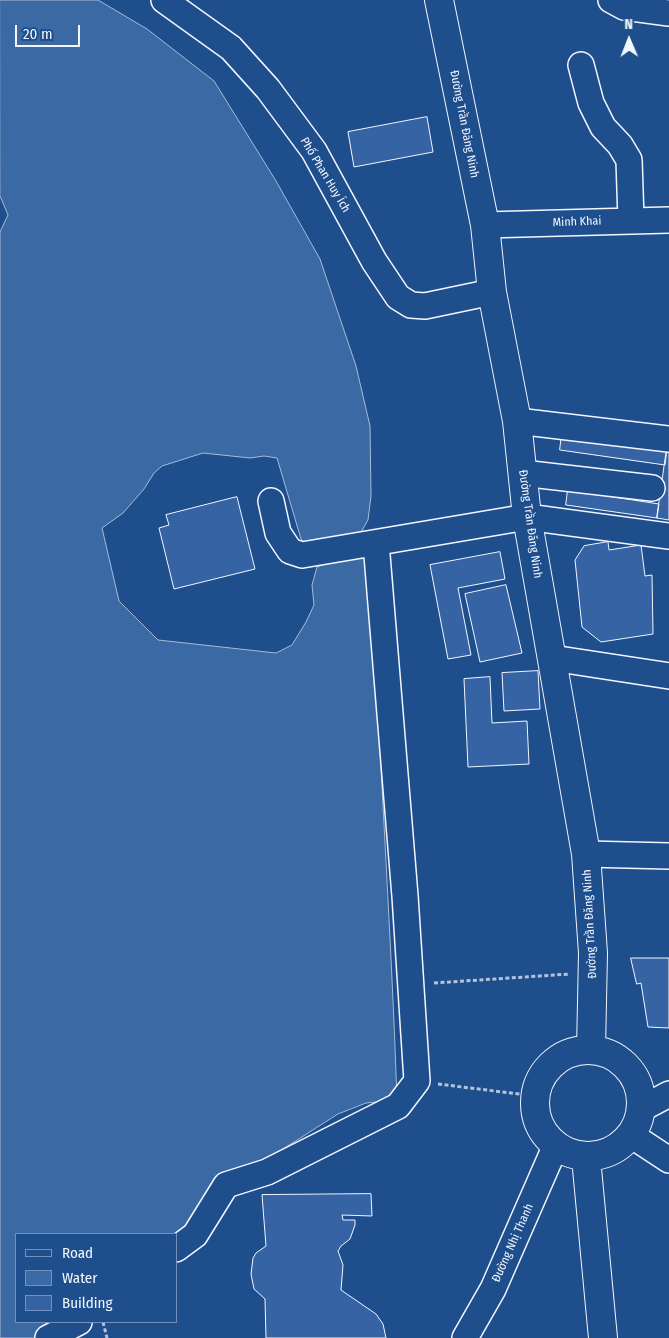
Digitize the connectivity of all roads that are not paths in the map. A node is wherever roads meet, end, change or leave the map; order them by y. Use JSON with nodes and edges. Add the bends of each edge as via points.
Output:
{"nodes":[{"id":1,"x":164,"y":0,"type":"edge"},
{"id":2,"x":439,"y":0,"type":"edge"},
{"id":3,"x":611,"y":0,"type":"edge"},
{"id":4,"x":669,"y":13,"type":"edge"},
{"id":5,"x":581,"y":65,"type":"dead end"},
{"id":6,"x":631,"y":220,"type":"junction"},
{"id":7,"x":669,"y":220,"type":"edge"},
{"id":8,"x":485,"y":225,"type":"junction"},
{"id":9,"x":492,"y":292,"type":"junction"},
{"id":10,"x":517,"y":420,"type":"junction"},
{"id":11,"x":669,"y":439,"type":"edge"},
{"id":12,"x":522,"y":473,"type":"junction"},
{"id":13,"x":652,"y":488,"type":"dead end"},
{"id":14,"x":271,"y":501,"type":"dead end"},
{"id":15,"x":527,"y":517,"type":"junction"},
{"id":16,"x":669,"y":536,"type":"edge"},
{"id":17,"x":376,"y":543,"type":"junction"},
{"id":18,"x":552,"y":658,"type":"junction"},
{"id":19,"x":669,"y":676,"type":"edge"},
{"id":20,"x":586,"y":854,"type":"junction"},
{"id":21,"x":669,"y":856,"type":"edge"},
{"id":22,"x":591,"y":1050,"type":"junction"},
{"id":23,"x":669,"y":1094,"type":"edge"},
{"id":24,"x":642,"y":1109,"type":"junction"},
{"id":25,"x":631,"y":1135,"type":"junction"},
{"id":26,"x":556,"y":1145,"type":"junction"},
{"id":27,"x":586,"y":1158,"type":"junction"},
{"id":28,"x":669,"y":1160,"type":"edge"},
{"id":29,"x":178,"y":1248,"type":"edge"},
{"id":30,"x":77,"y":1323,"type":"edge"},
{"id":31,"x":48,"y":1338,"type":"edge"},
{"id":32,"x":465,"y":1338,"type":"edge"},
{"id":33,"x":603,"y":1338,"type":"edge"}],
"edges":[{"from":1,"to":9,"type":"street","name":"Phố Phan Huy Ích","via":[[231,48],[268,89],[314,151],[374,261],[398,296],[411,305],[425,306]]},
{"from":2,"to":8,"type":"main road","name":"Đường Trần Đăng Ninh"},
{"from":3,"to":4,"type":"street","via":[[624,7]]},
{"from":5,"to":6,"type":"street","via":[[591,103],[603,127],[629,160]]},
{"from":6,"to":7,"type":"street","name":"Minh Khai"},
{"from":6,"to":8,"type":"street","name":"Minh Khai"},
{"from":8,"to":9,"type":"main road","name":"Đường Trần Đăng Ninh"},
{"from":9,"to":10,"type":"main road","name":"Đường Trần Đăng Ninh"},
{"from":10,"to":11,"type":"street"},
{"from":10,"to":12,"type":"main road","name":"Đường Trần Đăng Ninh"},
{"from":12,"to":13,"type":"street"},
{"from":12,"to":15,"type":"main road","name":"Đường Trần Đăng Ninh"},
{"from":14,"to":17,"type":"street","via":[[278,533],[290,550],[302,555]]},
{"from":15,"to":16,"type":"street"},
{"from":15,"to":17,"type":"street"},
{"from":15,"to":18,"type":"main road","name":"Đường Trần Đăng Ninh"},
{"from":17,"to":29,"type":"street","via":[[406,896],[417,1081],[398,1106],[267,1172],[226,1185],[195,1235]]},
{"from":18,"to":19,"type":"street"},
{"from":18,"to":20,"type":"main road","name":"Đường Trần Đăng Ninh"},
{"from":20,"to":21,"type":"street"},
{"from":20,"to":22,"type":"main road","name":"Đường Trần Đăng Ninh","via":[[593,973]]},
{"from":22,"to":24,"type":"main road","via":[[621,1060],[638,1082]]},
{"from":22,"to":26,"type":"main road","via":[[568,1053],[545,1070],[535,1096],[538,1123]]},
{"from":23,"to":24,"type":"street"},
{"from":24,"to":25,"type":"main road"},
{"from":25,"to":27,"type":"main road","via":[[609,1152]]},
{"from":25,"to":28,"type":"street"},
{"from":26,"to":27,"type":"main road","via":[[571,1155]]},
{"from":26,"to":32,"type":"street","name":"Đường Nhị Thanh","via":[[493,1289]]},
{"from":27,"to":33,"type":"main road"},
{"from":30,"to":31,"type":"street"}]}
